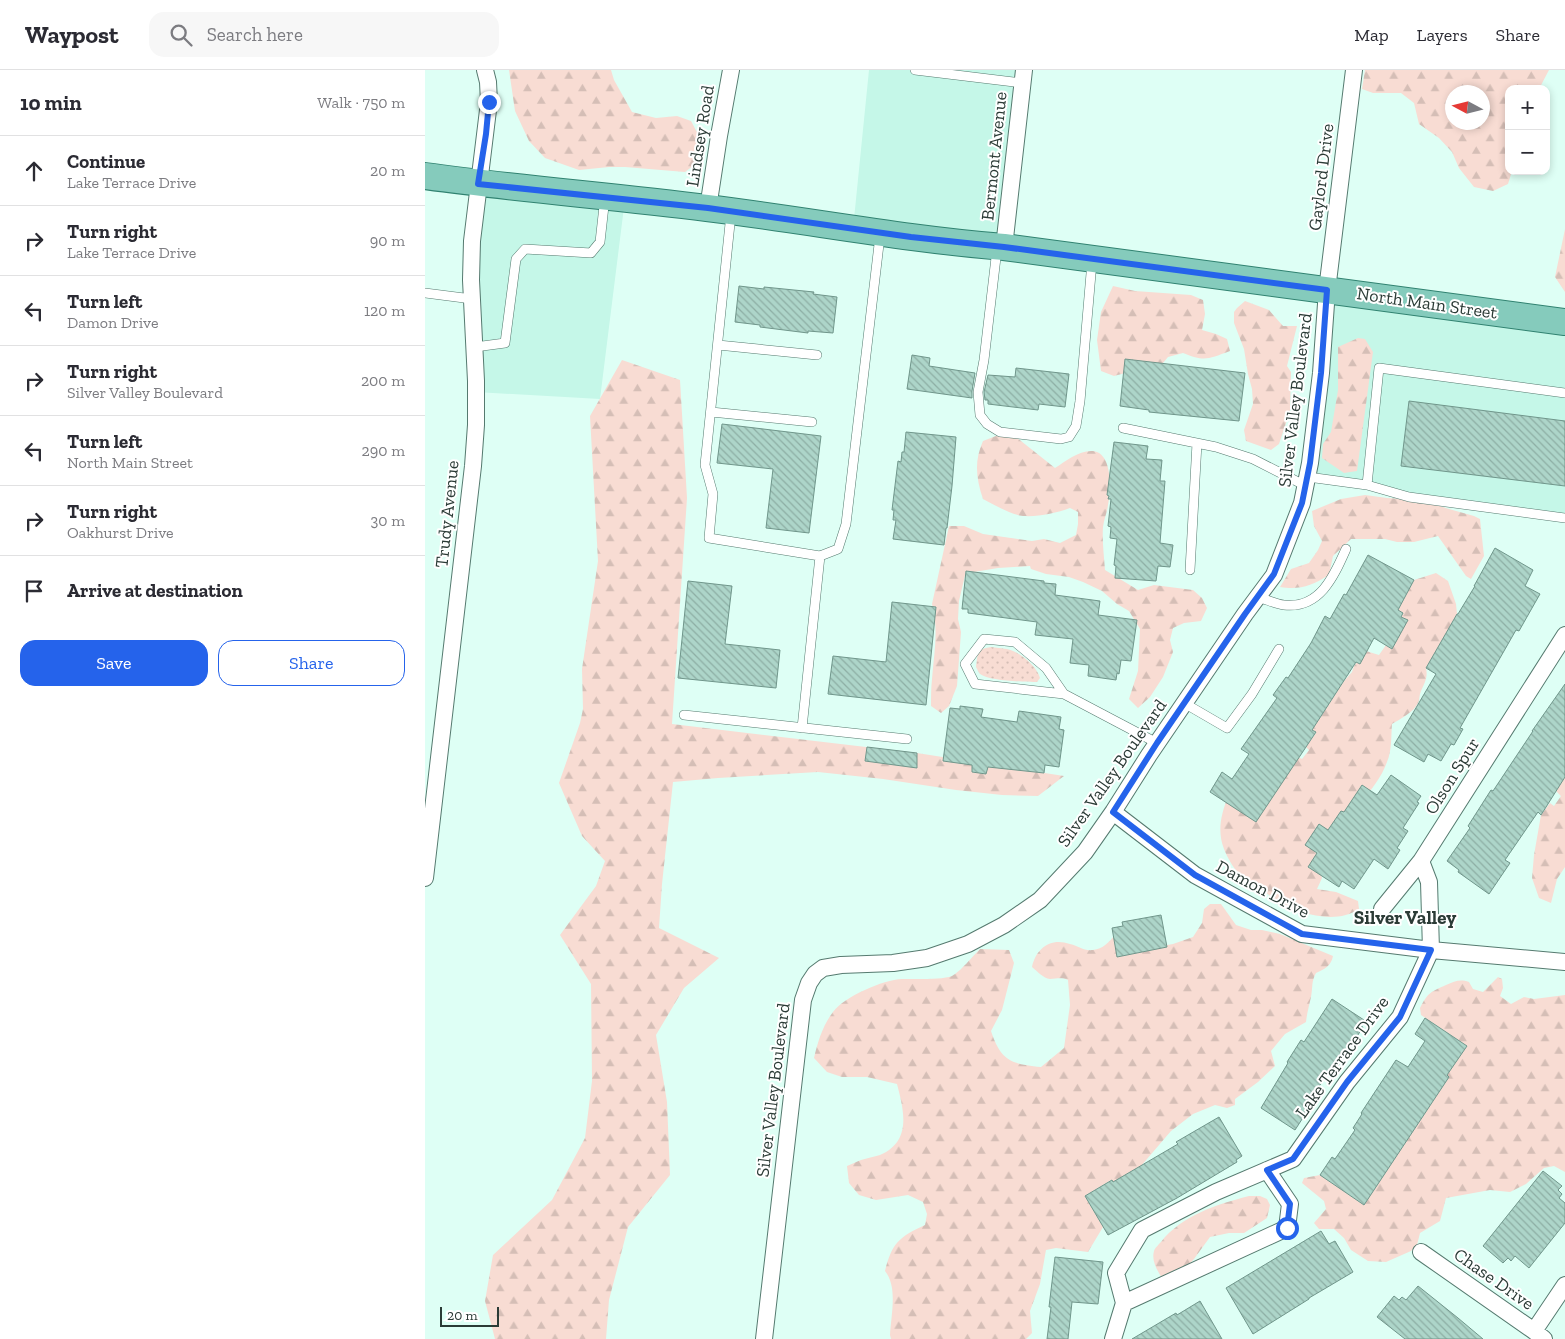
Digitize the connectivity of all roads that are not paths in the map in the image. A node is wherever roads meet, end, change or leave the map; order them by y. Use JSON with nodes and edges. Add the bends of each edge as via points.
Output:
{"nodes":[{"id":1,"x":485,"y":70,"type":"edge"},
{"id":2,"x":731,"y":70,"type":"edge"},
{"id":3,"x":915,"y":70,"type":"edge"},
{"id":4,"x":1354,"y":70,"type":"edge"},
{"id":5,"x":1023,"y":77,"type":"edge"},
{"id":6,"x":425,"y":176,"type":"edge"},
{"id":7,"x":478,"y":184,"type":"junction"},
{"id":8,"x":605,"y":197,"type":"junction"},
{"id":9,"x":720,"y":210,"type":"junction"},
{"id":10,"x":880,"y":233,"type":"junction"},
{"id":11,"x":1001,"y":246,"type":"junction"},
{"id":12,"x":1093,"y":259,"type":"junction"},
{"id":13,"x":1327,"y":290,"type":"junction"},
{"id":14,"x":425,"y":293,"type":"edge"},
{"id":15,"x":472,"y":299,"type":"junction"},
{"id":16,"x":1565,"y":322,"type":"edge"},
{"id":17,"x":718,"y":345,"type":"junction"},
{"id":18,"x":475,"y":347,"type":"junction"},
{"id":19,"x":817,"y":354,"type":"dead end"},
{"id":20,"x":1565,"y":393,"type":"edge"},
{"id":21,"x":711,"y":412,"type":"junction"},
{"id":22,"x":812,"y":422,"type":"dead end"},
{"id":23,"x":1123,"y":428,"type":"dead end"},
{"id":24,"x":1197,"y":443,"type":"junction"},
{"id":25,"x":1307,"y":481,"type":"junction"},
{"id":26,"x":1367,"y":485,"type":"junction"},
{"id":27,"x":1565,"y":518,"type":"edge"},
{"id":28,"x":1346,"y":549,"type":"dead end"},
{"id":29,"x":820,"y":556,"type":"junction"},
{"id":30,"x":1190,"y":570,"type":"dead end"},
{"id":31,"x":1257,"y":597,"type":"junction"},
{"id":32,"x":1565,"y":635,"type":"edge"},
{"id":33,"x":1279,"y":649,"type":"dead end"},
{"id":34,"x":1064,"y":694,"type":"junction"},
{"id":35,"x":1184,"y":703,"type":"junction"},
{"id":36,"x":684,"y":715,"type":"dead end"},
{"id":37,"x":801,"y":728,"type":"junction"},
{"id":38,"x":907,"y":739,"type":"dead end"},
{"id":39,"x":1157,"y":743,"type":"junction"},
{"id":40,"x":1113,"y":812,"type":"junction"},
{"id":41,"x":1421,"y":861,"type":"junction"},
{"id":42,"x":425,"y":878,"type":"edge"},
{"id":43,"x":1382,"y":909,"type":"dead end"},
{"id":44,"x":1431,"y":950,"type":"junction"},
{"id":45,"x":1565,"y":962,"type":"edge"},
{"id":46,"x":1267,"y":1170,"type":"junction"},
{"id":47,"x":1421,"y":1252,"type":"dead end"},
{"id":48,"x":1565,"y":1285,"type":"edge"},
{"id":49,"x":1124,"y":1303,"type":"junction"},
{"id":50,"x":1539,"y":1335,"type":"edge"},
{"id":51,"x":764,"y":1339,"type":"edge"},
{"id":52,"x":1113,"y":1339,"type":"edge"}],
"edges":[{"from":1,"to":7,"type":"street","name":"Trudy Avenue","via":[[489,102]]},
{"from":2,"to":9,"type":"street","name":"Lindsey Road","via":[[719,136]]},
{"from":3,"to":5,"type":"lane"},
{"from":4,"to":13,"type":"street","name":"Gaylord Drive"},
{"from":5,"to":11,"type":"street","name":"Bermont Avenue"},
{"from":6,"to":7,"type":"main road","name":"North Main Street"},
{"from":7,"to":8,"type":"main road","name":"North Main Street"},
{"from":7,"to":15,"type":"street","name":"Trudy Avenue","via":[[472,240]]},
{"from":8,"to":9,"type":"main road","name":"North Main Street"},
{"from":8,"to":18,"type":"lane","via":[[600,242],[591,253],[525,249],[516,259],[505,343]]},
{"from":9,"to":10,"type":"main road","name":"North Main Street"},
{"from":9,"to":17,"type":"lane"},
{"from":10,"to":11,"type":"main road","name":"North Main Street"},
{"from":10,"to":29,"type":"lane","via":[[846,524],[838,548]]},
{"from":11,"to":12,"type":"main road","name":"North Main Street"},
{"from":11,"to":12,"type":"lane","via":[[978,392],[980,415],[1000,432],[1061,439],[1069,438],[1076,426]]},
{"from":12,"to":13,"type":"main road","name":"North Main Street"},
{"from":13,"to":16,"type":"main road","name":"North Main Street"},
{"from":13,"to":25,"type":"street","name":"Silver Valley Boulevard","via":[[1321,373]]},
{"from":14,"to":15,"type":"lane"},
{"from":15,"to":18,"type":"street","name":"Trudy Avenue"},
{"from":17,"to":19,"type":"lane"},
{"from":17,"to":21,"type":"lane"},
{"from":18,"to":42,"type":"street","name":"Trudy Avenue","via":[[473,466]]},
{"from":20,"to":26,"type":"lane","via":[[1379,368]]},
{"from":21,"to":22,"type":"lane"},
{"from":21,"to":29,"type":"lane","via":[[705,465],[713,494],[709,538]]},
{"from":23,"to":24,"type":"lane"},
{"from":24,"to":25,"type":"lane","via":[[1253,459]]},
{"from":24,"to":30,"type":"lane"},
{"from":25,"to":26,"type":"lane"},
{"from":25,"to":31,"type":"street","name":"Silver Valley Boulevard","via":[[1302,503],[1274,574]]},
{"from":26,"to":27,"type":"lane","via":[[1409,496]]},
{"from":28,"to":31,"type":"lane","via":[[1332,580],[1319,595],[1297,604],[1284,605]]},
{"from":29,"to":37,"type":"lane"},
{"from":31,"to":35,"type":"street","name":"Silver Valley Boulevard"},
{"from":32,"to":41,"type":"street","name":"Olson Spur"},
{"from":33,"to":35,"type":"lane","via":[[1227,728]]},
{"from":34,"to":34,"type":"lane","via":[[975,684],[965,664],[984,639],[1015,642],[1046,668]]},
{"from":34,"to":39,"type":"lane"},
{"from":35,"to":39,"type":"street","name":"Silver Valley Boulevard"},
{"from":36,"to":37,"type":"lane"},
{"from":37,"to":38,"type":"lane"},
{"from":39,"to":40,"type":"street","name":"Silver Valley Boulevard"},
{"from":40,"to":44,"type":"street","name":"Damon Drive","via":[[1195,875],[1302,934]]},
{"from":40,"to":51,"type":"street","name":"Silver Valley Boulevard","via":[[1085,852],[1040,900],[1004,924],[968,944],[927,958],[893,964],[823,968],[809,983],[803,1000]]},
{"from":41,"to":43,"type":"street","name":"Olson Spur"},
{"from":41,"to":44,"type":"street","via":[[1429,882]]},
{"from":44,"to":45,"type":"street","name":"Damon Drive"},
{"from":44,"to":46,"type":"street","name":"Lake Terrace Drive","via":[[1400,1017],[1347,1082],[1293,1159]]},
{"from":46,"to":49,"type":"street","name":"Lake Terrace Drive","via":[[1142,1230],[1116,1273]]},
{"from":46,"to":49,"type":"street","via":[[1290,1204],[1287,1228]]},
{"from":47,"to":50,"type":"street","name":"Chase Drive"},
{"from":48,"to":50,"type":"street"},
{"from":49,"to":52,"type":"street"}]}
